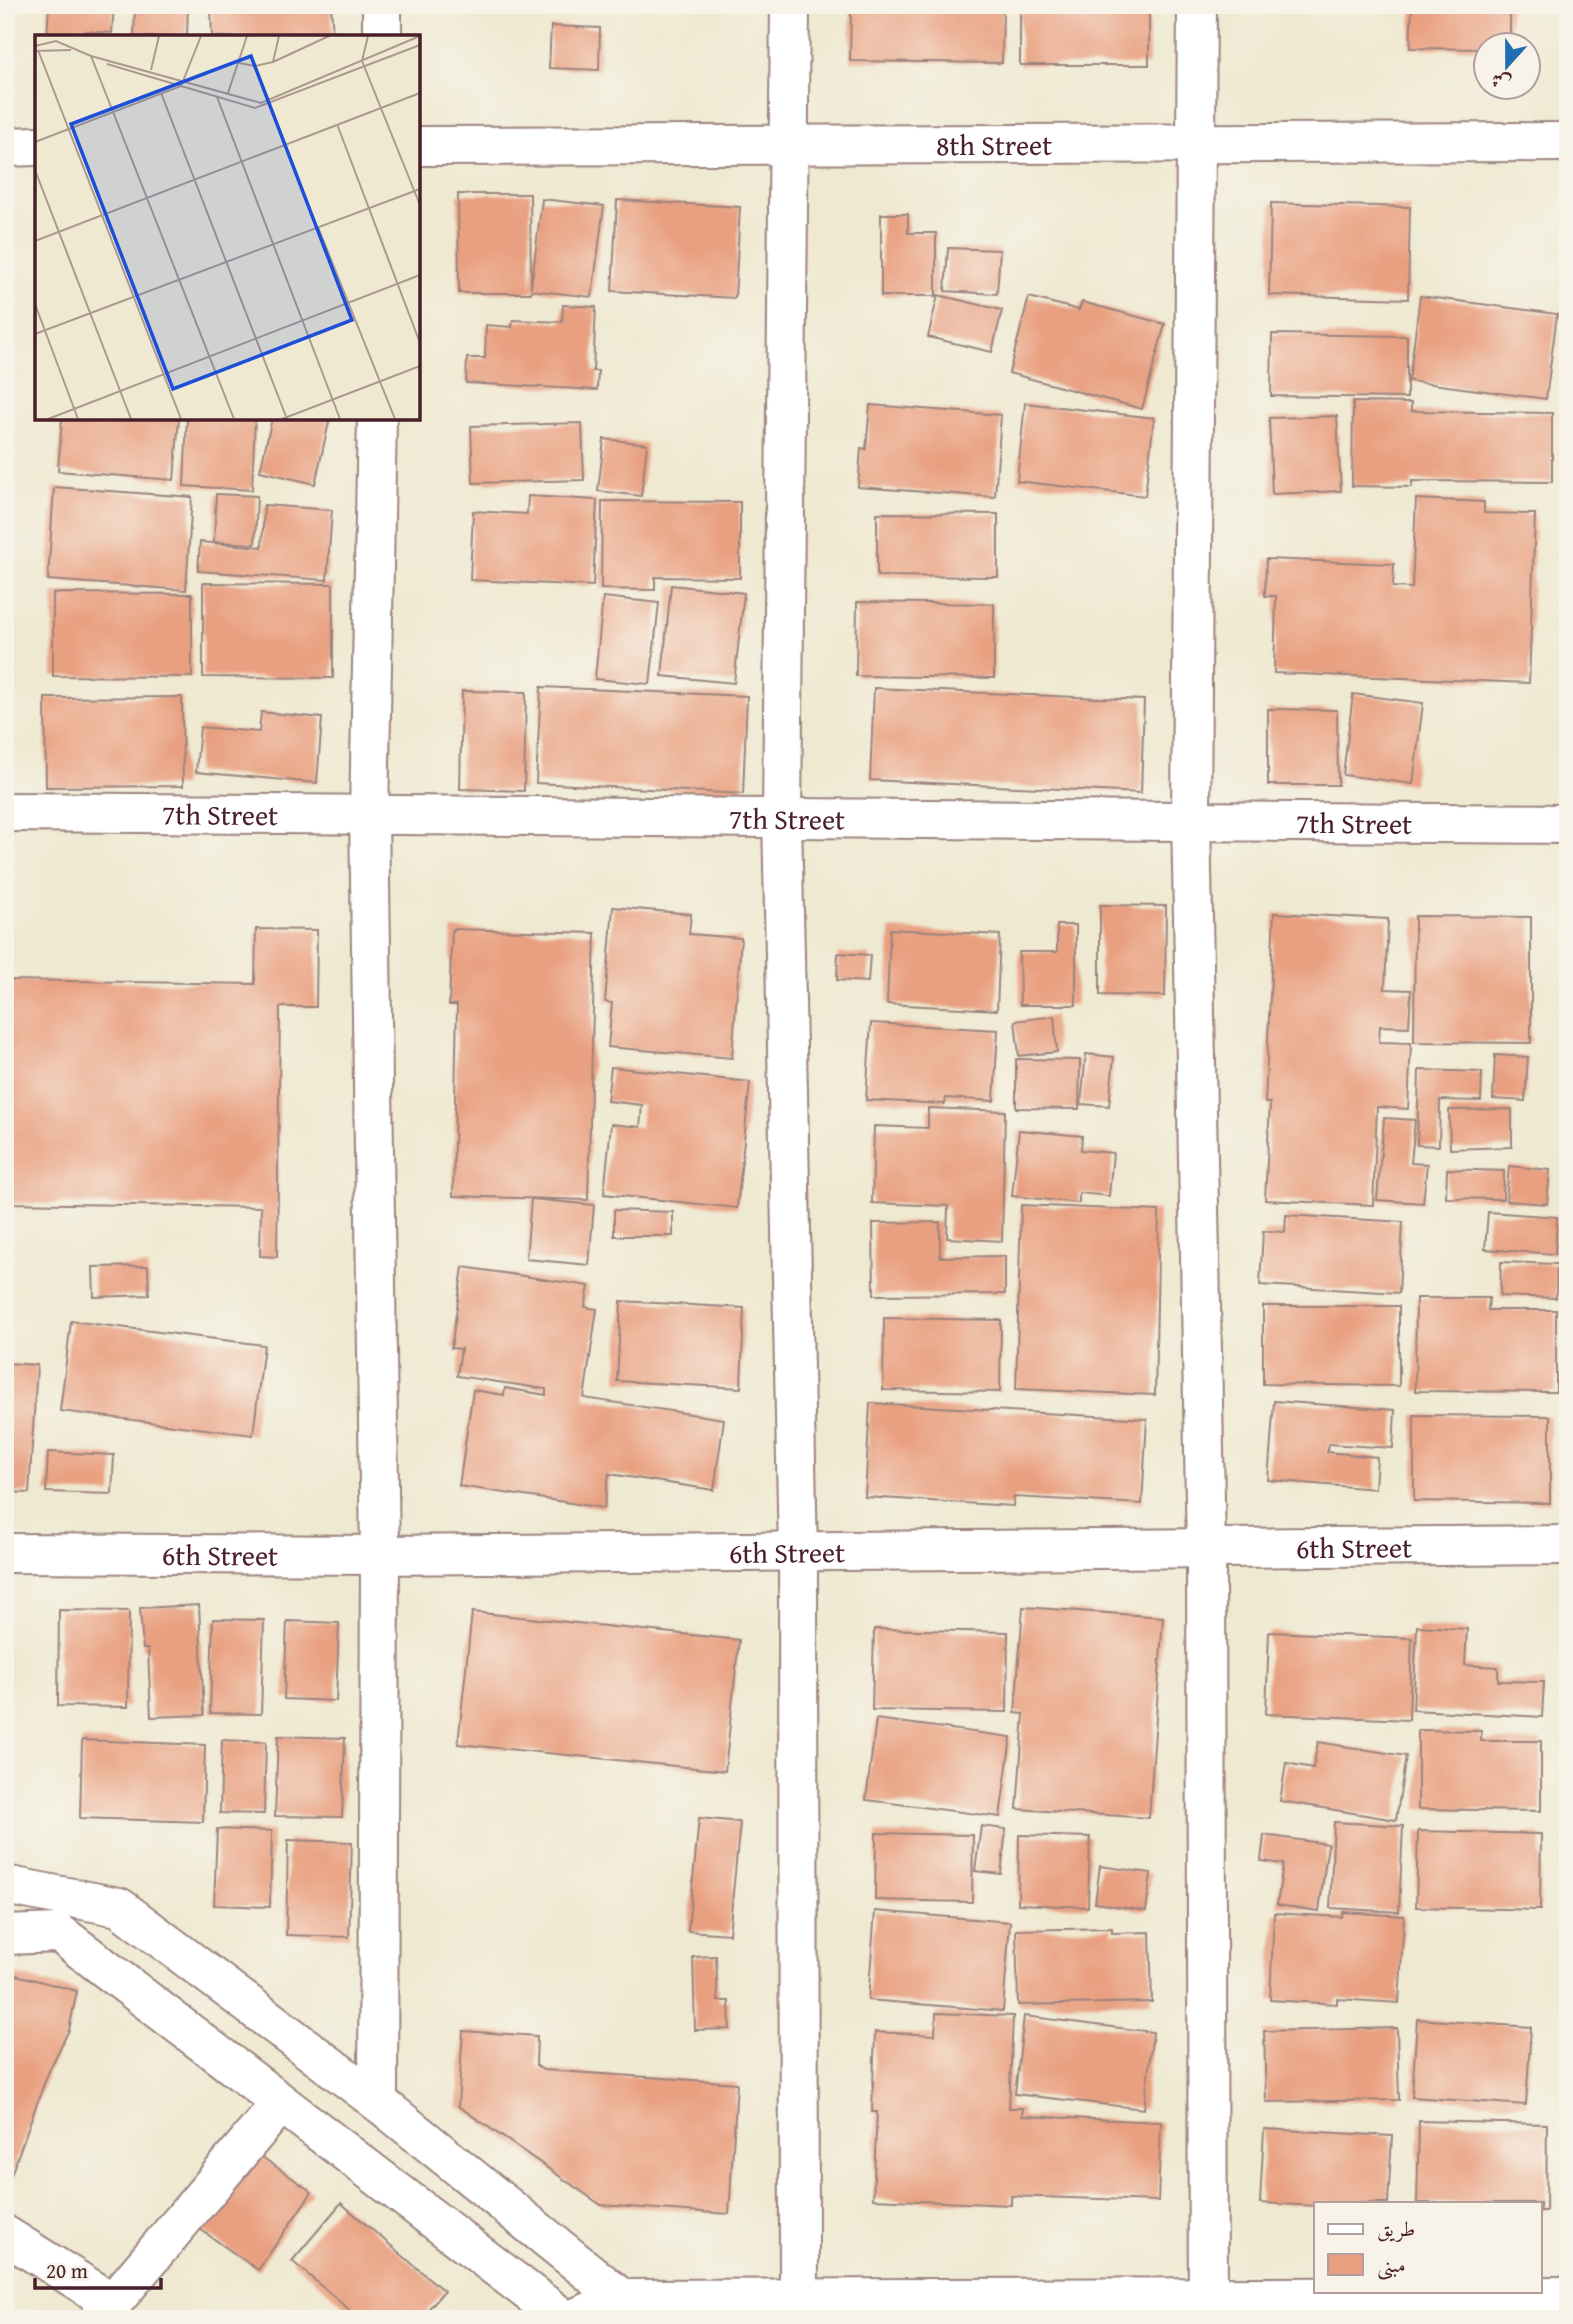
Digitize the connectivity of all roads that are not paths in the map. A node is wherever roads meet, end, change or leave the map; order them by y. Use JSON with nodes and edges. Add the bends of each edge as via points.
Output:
{"nodes":[{"id":1,"x":382,"y":5,"type":"edge"},
{"id":2,"x":790,"y":5,"type":"edge"},
{"id":3,"x":1197,"y":5,"type":"edge"},
{"id":4,"x":382,"y":35,"type":"edge"},
{"id":5,"x":1198,"y":142,"type":"junction"},
{"id":6,"x":1568,"y":142,"type":"edge"},
{"id":7,"x":790,"y":145,"type":"junction"},
{"id":8,"x":5,"y":146,"type":"edge"},
{"id":9,"x":35,"y":146,"type":"edge"},
{"id":10,"x":420,"y":146,"type":"edge"},
{"id":11,"x":377,"y":420,"type":"edge"},
{"id":12,"x":5,"y":812,"type":"edge"},
{"id":13,"x":369,"y":814,"type":"junction"},
{"id":14,"x":782,"y":818,"type":"junction"},
{"id":15,"x":1191,"y":819,"type":"junction"},
{"id":16,"x":1568,"y":824,"type":"edge"},
{"id":17,"x":1568,"y":1545,"type":"edge"},
{"id":18,"x":1206,"y":1547,"type":"junction"},
{"id":19,"x":798,"y":1552,"type":"junction"},
{"id":20,"x":5,"y":1553,"type":"edge"},
{"id":21,"x":380,"y":1555,"type":"junction"},
{"id":22,"x":5,"y":1885,"type":"edge"},
{"id":23,"x":5,"y":1935,"type":"edge"},
{"id":24,"x":377,"y":2102,"type":"junction"},
{"id":25,"x":281,"y":2103,"type":"junction"},
{"id":26,"x":5,"y":2235,"type":"edge"},
{"id":27,"x":1568,"y":2296,"type":"edge"},
{"id":28,"x":799,"y":2298,"type":"junction"},
{"id":29,"x":1208,"y":2307,"type":"edge"},
{"id":30,"x":634,"y":2309,"type":"edge"},
{"id":31,"x":105,"y":2310,"type":"edge"},
{"id":32,"x":564,"y":2319,"type":"edge"},
{"id":33,"x":572,"y":2319,"type":"edge"}],
"edges":[{"from":1,"to":4,"type":"street"},
{"from":2,"to":7,"type":"street"},
{"from":3,"to":5,"type":"street"},
{"from":5,"to":6,"type":"street","name":"8th Street"},
{"from":5,"to":7,"type":"street","name":"8th Street"},
{"from":5,"to":15,"type":"street"},
{"from":7,"to":10,"type":"street","name":"8th Street"},
{"from":7,"to":14,"type":"street"},
{"from":8,"to":9,"type":"street"},
{"from":11,"to":13,"type":"street"},
{"from":12,"to":13,"type":"street","name":"7th Street"},
{"from":13,"to":14,"type":"street","name":"7th Street"},
{"from":13,"to":21,"type":"street"},
{"from":14,"to":15,"type":"street","name":"7th Street"},
{"from":14,"to":19,"type":"street"},
{"from":15,"to":16,"type":"street","name":"7th Street"},
{"from":15,"to":18,"type":"street"},
{"from":17,"to":18,"type":"street","name":"6th Street"},
{"from":18,"to":19,"type":"street","name":"6th Street"},
{"from":18,"to":29,"type":"street"},
{"from":19,"to":21,"type":"street","name":"6th Street"},
{"from":19,"to":28,"type":"street"},
{"from":20,"to":21,"type":"street","name":"6th Street"},
{"from":21,"to":24,"type":"street"},
{"from":22,"to":24,"type":"street","via":[[120,1907]]},
{"from":23,"to":25,"type":"street","via":[[59,1933]]},
{"from":24,"to":30,"type":"street"},
{"from":25,"to":31,"type":"street"},
{"from":25,"to":32,"type":"street"},
{"from":26,"to":31,"type":"street"},
{"from":27,"to":29,"type":"street"},
{"from":28,"to":29,"type":"street"},
{"from":28,"to":30,"type":"street"},
{"from":30,"to":33,"type":"street"}]}
